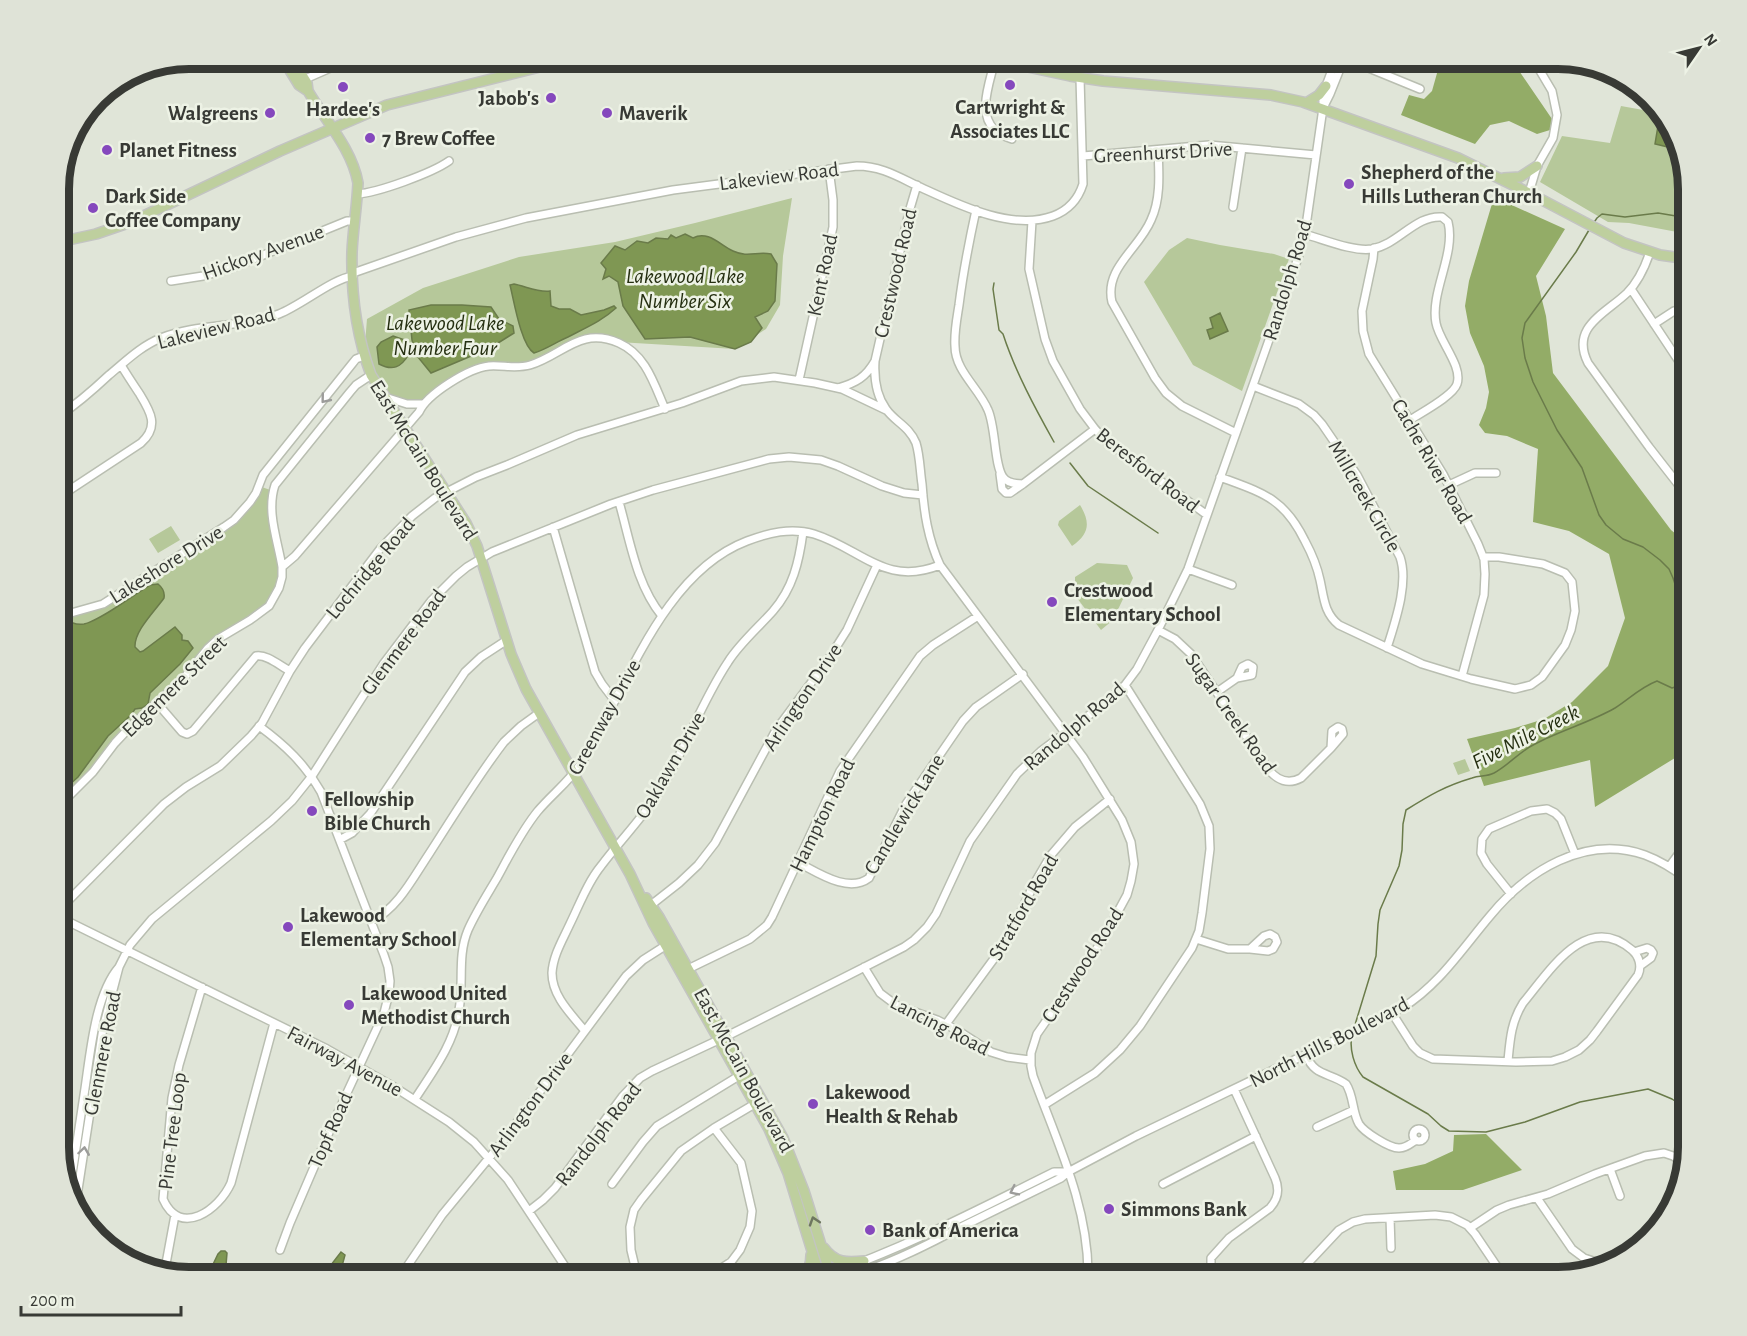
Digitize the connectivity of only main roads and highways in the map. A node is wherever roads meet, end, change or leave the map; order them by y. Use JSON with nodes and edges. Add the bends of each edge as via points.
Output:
{"nodes":[{"id":1,"x":292,"y":69,"type":"edge"},
{"id":2,"x":296,"y":69,"type":"edge"},
{"id":3,"x":529,"y":69,"type":"edge"},
{"id":4,"x":1039,"y":69,"type":"edge"},
{"id":5,"x":301,"y":81,"type":"junction"},
{"id":6,"x":1326,"y":86,"type":"road end"},
{"id":7,"x":1306,"y":103,"type":"junction"},
{"id":8,"x":331,"y":128,"type":"junction"},
{"id":9,"x":1538,"y":166,"type":"road end"},
{"id":10,"x":1500,"y":178,"type":"junction"},
{"id":11,"x":69,"y":240,"type":"edge"},
{"id":12,"x":1678,"y":257,"type":"edge"},
{"id":13,"x":630,"y":874,"type":"junction"},
{"id":14,"x":669,"y":943,"type":"junction"},
{"id":15,"x":759,"y":1101,"type":"junction"},
{"id":16,"x":810,"y":1244,"type":"junction"},
{"id":17,"x":821,"y":1244,"type":"junction"},
{"id":18,"x":809,"y":1267,"type":"edge"},
{"id":19,"x":819,"y":1267,"type":"edge"},
{"id":20,"x":822,"y":1267,"type":"edge"},
{"id":21,"x":865,"y":1267,"type":"edge"}],
"edges":[{"from":1,"to":5,"type":"main road"},
{"from":2,"to":5,"type":"main road"},
{"from":3,"to":8,"type":"main road","via":[[387,105]]},
{"from":4,"to":7,"type":"main road","via":[[1103,81],[1271,95]]},
{"from":5,"to":8,"type":"main road","name":"East McCain Boulevard","via":[[307,83]]},
{"from":6,"to":7,"type":"main road"},
{"from":7,"to":10,"type":"main road","via":[[1448,153]]},
{"from":8,"to":11,"type":"main road","via":[[124,224]]},
{"from":8,"to":13,"type":"main road","name":"East McCain Boulevard","via":[[353,163],[358,183],[353,290],[371,375],[466,523],[519,674]]},
{"from":9,"to":10,"type":"main road","via":[[1514,179]]},
{"from":10,"to":12,"type":"main road","via":[[1612,238]]},
{"from":13,"to":14,"type":"main road","name":"East McCain Boulevard"},
{"from":13,"to":14,"type":"main road","name":"East McCain Boulevard","via":[[651,905]]},
{"from":14,"to":15,"type":"main road","name":"East McCain Boulevard"},
{"from":15,"to":16,"type":"main road","name":"East McCain Boulevard","via":[[786,1167]]},
{"from":17,"to":15,"type":"main road","name":"East McCain Boulevard","one_way":true,"via":[[792,1157]]},
{"from":16,"to":18,"type":"main road"},
{"from":16,"to":19,"type":"main road","name":"East McCain Boulevard"},
{"from":17,"to":20,"type":"main road","name":"East McCain Boulevard"},
{"from":17,"to":21,"type":"main road","via":[[832,1258]]}]}
